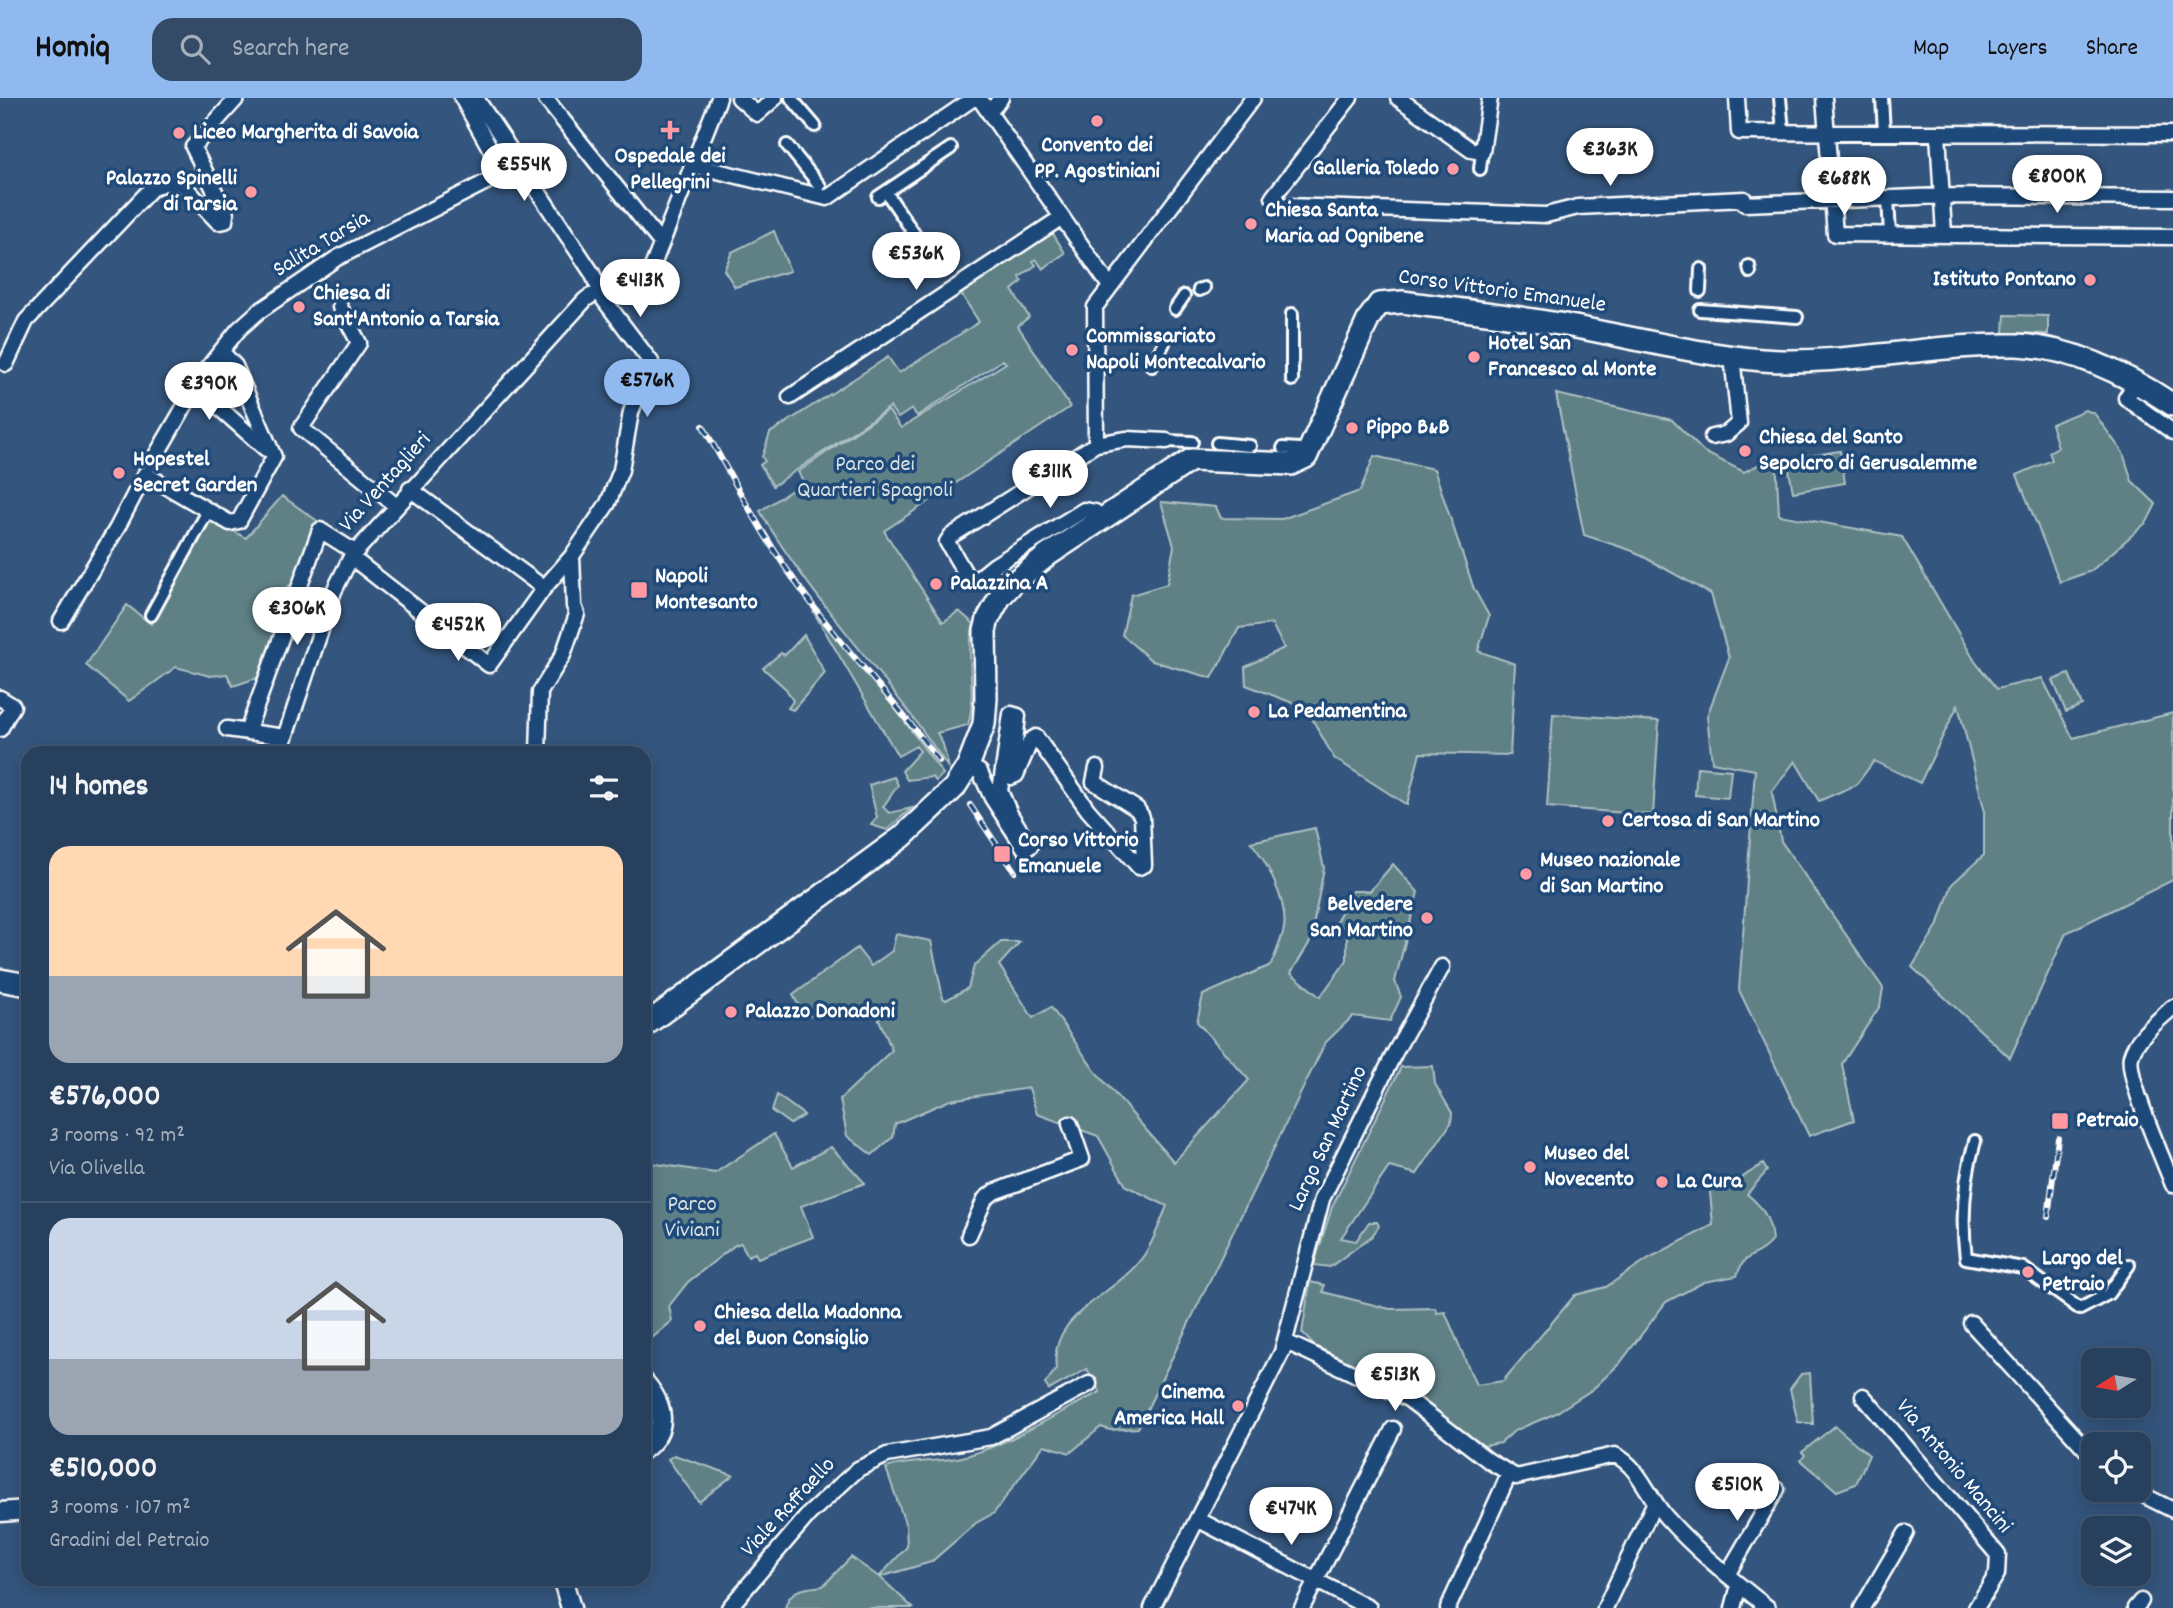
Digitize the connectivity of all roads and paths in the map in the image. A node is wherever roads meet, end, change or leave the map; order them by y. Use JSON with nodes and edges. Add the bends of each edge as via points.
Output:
{"nodes":[{"id":1,"x":237,"y":98,"type":"edge"},
{"id":2,"x":462,"y":98,"type":"edge"},
{"id":3,"x":545,"y":98,"type":"edge"},
{"id":4,"x":719,"y":98,"type":"edge"},
{"id":5,"x":740,"y":98,"type":"edge"},
{"id":6,"x":775,"y":98,"type":"edge"},
{"id":7,"x":790,"y":98,"type":"edge"},
{"id":8,"x":976,"y":98,"type":"edge"},
{"id":9,"x":1001,"y":98,"type":"edge"},
{"id":10,"x":1253,"y":98,"type":"edge"},
{"id":11,"x":1350,"y":98,"type":"edge"},
{"id":12,"x":1398,"y":98,"type":"edge"},
{"id":13,"x":1490,"y":98,"type":"edge"},
{"id":14,"x":1737,"y":98,"type":"edge"},
{"id":15,"x":1780,"y":98,"type":"edge"},
{"id":16,"x":1824,"y":98,"type":"edge"},
{"id":17,"x":1882,"y":98,"type":"edge"},
{"id":18,"x":480,"y":99,"type":"edge"},
{"id":19,"x":989,"y":113,"type":"junction"},
{"id":20,"x":815,"y":126,"type":"dead end"},
{"id":21,"x":1783,"y":131,"type":"junction"},
{"id":22,"x":1827,"y":131,"type":"junction"},
{"id":23,"x":1884,"y":132,"type":"junction"},
{"id":24,"x":1938,"y":133,"type":"junction"},
{"id":25,"x":2173,"y":134,"type":"edge"},
{"id":26,"x":787,"y":145,"type":"dead end"},
{"id":27,"x":951,"y":148,"type":"dead end"},
{"id":28,"x":1482,"y":152,"type":"junction"},
{"id":29,"x":693,"y":165,"type":"junction"},
{"id":30,"x":1480,"y":169,"type":"dead end"},
{"id":31,"x":820,"y":186,"type":"dead end"},
{"id":32,"x":1942,"y":196,"type":"junction"},
{"id":33,"x":1273,"y":197,"type":"dead end"},
{"id":34,"x":1888,"y":198,"type":"junction"},
{"id":35,"x":2173,"y":198,"type":"edge"},
{"id":36,"x":1832,"y":199,"type":"junction"},
{"id":37,"x":1287,"y":205,"type":"joint"},
{"id":38,"x":1300,"y":215,"type":"dead end"},
{"id":39,"x":1062,"y":217,"type":"junction"},
{"id":40,"x":1889,"y":234,"type":"junction"},
{"id":41,"x":1944,"y":234,"type":"junction"},
{"id":42,"x":2173,"y":237,"type":"edge"},
{"id":43,"x":664,"y":239,"type":"junction"},
{"id":44,"x":895,"y":248,"type":"dead end"},
{"id":45,"x":1701,"y":269,"type":"dead end"},
{"id":46,"x":1109,"y":285,"type":"junction"},
{"id":47,"x":600,"y":290,"type":"junction"},
{"id":48,"x":1700,"y":291,"type":"dead end"},
{"id":49,"x":1184,"y":296,"type":"dead end"},
{"id":50,"x":340,"y":307,"type":"dead end"},
{"id":51,"x":1175,"y":309,"type":"dead end"},
{"id":52,"x":1700,"y":310,"type":"dead end"},
{"id":53,"x":1292,"y":314,"type":"dead end"},
{"id":54,"x":1797,"y":317,"type":"dead end"},
{"id":55,"x":1164,"y":343,"type":"dead end"},
{"id":56,"x":221,"y":351,"type":"junction"},
{"id":57,"x":1732,"y":356,"type":"junction"},
{"id":58,"x":1152,"y":366,"type":"dead end"},
{"id":59,"x":4,"y":369,"type":"edge"},
{"id":60,"x":1293,"y":380,"type":"dead end"},
{"id":61,"x":2136,"y":383,"type":"junction"},
{"id":62,"x":201,"y":392,"type":"junction"},
{"id":63,"x":790,"y":397,"type":"dead end"},
{"id":64,"x":2173,"y":405,"type":"edge"},
{"id":65,"x":2173,"y":432,"type":"edge"},
{"id":66,"x":1712,"y":437,"type":"dead end"},
{"id":67,"x":1167,"y":441,"type":"joint"},
{"id":68,"x":1192,"y":442,"type":"dead end"},
{"id":69,"x":1217,"y":443,"type":"dead end"},
{"id":70,"x":1096,"y":444,"type":"junction"},
{"id":71,"x":1250,"y":446,"type":"dead end"},
{"id":72,"x":1283,"y":448,"type":"dead end"},
{"id":73,"x":1300,"y":449,"type":"dead end"},
{"id":74,"x":274,"y":455,"type":"junction"},
{"id":75,"x":148,"y":469,"type":"junction"},
{"id":76,"x":410,"y":489,"type":"junction"},
{"id":77,"x":395,"y":505,"type":"junction"},
{"id":78,"x":208,"y":511,"type":"junction"},
{"id":79,"x":1100,"y":520,"type":"junction"},
{"id":80,"x":353,"y":555,"type":"junction"},
{"id":81,"x":572,"y":556,"type":"junction"},
{"id":82,"x":544,"y":588,"type":"junction"},
{"id":83,"x":151,"y":615,"type":"dead end"},
{"id":84,"x":61,"y":621,"type":"dead end"},
{"id":85,"x":0,"y":698,"type":"edge"},
{"id":86,"x":0,"y":729,"type":"edge"},
{"id":87,"x":227,"y":729,"type":"dead end"},
{"id":88,"x":247,"y":732,"type":"junction"},
{"id":89,"x":285,"y":737,"type":"junction"},
{"id":90,"x":282,"y":746,"type":"edge"},
{"id":91,"x":538,"y":746,"type":"edge"},
{"id":92,"x":968,"y":766,"type":"junction"},
{"id":93,"x":1097,"y":768,"type":"dead end"},
{"id":94,"x":1443,"y":967,"type":"dead end"},
{"id":95,"x":0,"y":980,"type":"edge"},
{"id":96,"x":21,"y":984,"type":"edge"},
{"id":97,"x":2173,"y":1007,"type":"edge"},
{"id":98,"x":651,"y":1021,"type":"edge"},
{"id":99,"x":1070,"y":1124,"type":"dead end"},
{"id":100,"x":1975,"y":1141,"type":"dead end"},
{"id":101,"x":2173,"y":1185,"type":"edge"},
{"id":102,"x":969,"y":1235,"type":"dead end"},
{"id":103,"x":2129,"y":1265,"type":"dead end"},
{"id":104,"x":1971,"y":1323,"type":"dead end"},
{"id":105,"x":1286,"y":1342,"type":"junction"},
{"id":106,"x":1088,"y":1384,"type":"dead end"},
{"id":107,"x":651,"y":1391,"type":"edge"},
{"id":108,"x":1863,"y":1396,"type":"dead end"},
{"id":109,"x":1393,"y":1429,"type":"dead end"},
{"id":110,"x":651,"y":1442,"type":"edge"},
{"id":111,"x":2081,"y":1444,"type":"edge"},
{"id":112,"x":1509,"y":1474,"type":"junction"},
{"id":113,"x":1777,"y":1489,"type":"dead end"},
{"id":114,"x":2151,"y":1499,"type":"edge"},
{"id":115,"x":1655,"y":1502,"type":"junction"},
{"id":116,"x":21,"y":1505,"type":"edge"},
{"id":117,"x":0,"y":1507,"type":"edge"},
{"id":118,"x":21,"y":1510,"type":"edge"},
{"id":119,"x":2173,"y":1510,"type":"edge"},
{"id":120,"x":0,"y":1512,"type":"edge"},
{"id":121,"x":1197,"y":1518,"type":"junction"},
{"id":122,"x":1906,"y":1533,"type":"dead end"},
{"id":123,"x":1727,"y":1575,"type":"junction"},
{"id":124,"x":1316,"y":1580,"type":"junction"},
{"id":125,"x":1739,"y":1585,"type":"junction"},
{"id":126,"x":564,"y":1586,"type":"edge"},
{"id":127,"x":571,"y":1608,"type":"edge"},
{"id":128,"x":729,"y":1608,"type":"edge"},
{"id":129,"x":1152,"y":1608,"type":"edge"},
{"id":130,"x":1302,"y":1608,"type":"edge"},
{"id":131,"x":1369,"y":1608,"type":"edge"},
{"id":132,"x":1448,"y":1608,"type":"edge"},
{"id":133,"x":1605,"y":1608,"type":"edge"},
{"id":134,"x":1733,"y":1608,"type":"edge"},
{"id":135,"x":1768,"y":1608,"type":"edge"},
{"id":136,"x":1861,"y":1608,"type":"edge"},
{"id":137,"x":1976,"y":1608,"type":"edge"}],
"edges":[{"from":1,"to":59,"type":"street","via":[[193,147],[226,214],[225,221],[218,222],[182,184],[163,183],[150,189],[26,321]]},
{"from":2,"to":56,"type":"street","name":"Salita Tarsia","via":[[502,170],[500,174],[337,258],[258,312]]},
{"from":3,"to":43,"type":"street"},
{"from":4,"to":29,"type":"street"},
{"from":5,"to":6,"type":"street","via":[[757,114]]},
{"from":7,"to":20,"type":"street"},
{"from":8,"to":19,"type":"street"},
{"from":8,"to":29,"type":"street","via":[[827,198]]},
{"from":9,"to":19,"type":"street"},
{"from":10,"to":46,"type":"street"},
{"from":11,"to":33,"type":"street"},
{"from":12,"to":28,"type":"street","via":[[1471,150]]},
{"from":13,"to":28,"type":"street"},
{"from":14,"to":21,"type":"street","via":[[1740,132]]},
{"from":15,"to":21,"type":"street"},
{"from":16,"to":22,"type":"street"},
{"from":17,"to":23,"type":"street"},
{"from":18,"to":47,"type":"street"},
{"from":19,"to":39,"type":"street"},
{"from":21,"to":22,"type":"street"},
{"from":22,"to":23,"type":"street"},
{"from":22,"to":36,"type":"street"},
{"from":23,"to":24,"type":"street"},
{"from":24,"to":25,"type":"street"},
{"from":24,"to":32,"type":"street"},
{"from":26,"to":31,"type":"street"},
{"from":27,"to":44,"type":"street","via":[[882,194],[915,235]]},
{"from":28,"to":30,"type":"street"},
{"from":29,"to":43,"type":"street"},
{"from":32,"to":34,"type":"street"},
{"from":32,"to":35,"type":"street"},
{"from":32,"to":41,"type":"street"},
{"from":34,"to":36,"type":"street"},
{"from":34,"to":40,"type":"street"},
{"from":36,"to":37,"type":"street","via":[[1578,207],[1546,215]]},
{"from":36,"to":40,"type":"street","via":[[1835,234]]},
{"from":37,"to":38,"type":"street"},
{"from":39,"to":46,"type":"street"},
{"from":39,"to":63,"type":"street"},
{"from":40,"to":41,"type":"street"},
{"from":41,"to":42,"type":"street"},
{"from":43,"to":47,"type":"street","via":[[645,280]]},
{"from":45,"to":48,"type":"street"},
{"from":46,"to":70,"type":"street","via":[[1095,307]]},
{"from":47,"to":76,"type":"street","name":"Via Ventaglieri","via":[[584,300]]},
{"from":47,"to":81,"type":"street","via":[[651,362],[631,412],[621,470],[608,503]]},
{"from":49,"to":51,"type":"street"},
{"from":50,"to":77,"type":"street","via":[[359,343],[302,428]]},
{"from":52,"to":54,"type":"street"},
{"from":53,"to":60,"type":"street"},
{"from":55,"to":58,"type":"street"},
{"from":56,"to":62,"type":"street","name":"Salita Tarsia"},
{"from":56,"to":74,"type":"street","via":[[233,363]]},
{"from":57,"to":61,"type":"main road","name":"Corso Vittorio Emanuele","via":[[1809,361],[2015,345],[2071,356]]},
{"from":57,"to":66,"type":"street","via":[[1738,423],[1726,434]]},
{"from":57,"to":79,"type":"main road","name":"Corso Vittorio Emanuele","via":[[1557,324],[1385,301],[1369,318],[1317,438],[1302,461],[1191,460]]},
{"from":61,"to":64,"type":"main road","name":"Corso Vittorio Emanuele"},
{"from":61,"to":65,"type":"street","via":[[2126,398]]},
{"from":62,"to":74,"type":"street"},
{"from":62,"to":75,"type":"street","name":"Salita Tarsia"},
{"from":67,"to":68,"type":"street"},
{"from":67,"to":70,"type":"street","via":[[1127,439]]},
{"from":69,"to":71,"type":"street"},
{"from":70,"to":79,"type":"street","via":[[947,542],[974,582],[1084,510],[1094,512]]},
{"from":72,"to":73,"type":"street"},
{"from":74,"to":78,"type":"street","via":[[239,521],[230,523]]},
{"from":75,"to":78,"type":"street"},
{"from":75,"to":84,"type":"street","name":"Salita Tarsia"},
{"from":76,"to":77,"type":"street","name":"Via Ventaglieri"},
{"from":76,"to":82,"type":"street"},
{"from":77,"to":80,"type":"street","name":"Via Ventaglieri"},
{"from":78,"to":83,"type":"street"},
{"from":79,"to":92,"type":"main road","name":"Corso Vittorio Emanuele","via":[[1013,583],[992,609],[985,632],[984,724]]},
{"from":80,"to":82,"type":"street","via":[[489,665]]},
{"from":80,"to":88,"type":"street","via":[[320,530]]},
{"from":80,"to":89,"type":"street","name":"Via Ventaglieri","via":[[334,591]]},
{"from":81,"to":82,"type":"street"},
{"from":81,"to":91,"type":"street","via":[[578,614],[563,655],[540,692]]},
{"from":85,"to":86,"type":"street","via":[[13,706]]},
{"from":87,"to":88,"type":"street"},
{"from":88,"to":89,"type":"street"},
{"from":89,"to":90,"type":"street","name":"Via Ventaglieri"},
{"from":92,"to":93,"type":"street","via":[[980,772],[1025,849],[1030,846],[1000,791],[1011,714],[1018,716],[1011,777],[1036,737],[1088,810],[1139,867],[1144,865],[1142,817],[1137,809],[1094,782]]},
{"from":92,"to":98,"type":"main road","name":"Corso Vittorio Emanuele","via":[[942,803],[904,835]]},
{"from":94,"to":105,"type":"street","name":"Largo San Martino","via":[[1322,1199]]},
{"from":95,"to":96,"type":"main road"},
{"from":97,"to":101,"type":"street","via":[[2140,1040],[2131,1058]]},
{"from":99,"to":102,"type":"street","via":[[1082,1159],[994,1192],[985,1199]]},
{"from":100,"to":103,"type":"street","via":[[1962,1227],[1966,1258],[2023,1268],[2080,1309],[2108,1294]]},
{"from":104,"to":111,"type":"street"},
{"from":105,"to":112,"type":"street","via":[[1408,1399]]},
{"from":105,"to":121,"type":"street","name":"Largo San Martino"},
{"from":106,"to":128,"type":"street","name":"Viale Raffaello","via":[[991,1437],[887,1455],[858,1469],[809,1514]]},
{"from":107,"to":110,"type":"street","via":[[662,1418],[660,1433]]},
{"from":108,"to":137,"type":"street","name":"Via Antonio Mancini","via":[[1998,1555],[1997,1574]]},
{"from":109,"to":124,"type":"street"},
{"from":112,"to":115,"type":"street","via":[[1516,1478],[1615,1455],[1628,1462]]},
{"from":112,"to":132,"type":"street"},
{"from":113,"to":123,"type":"street"},
{"from":114,"to":119,"type":"street"},
{"from":115,"to":123,"type":"street"},
{"from":115,"to":133,"type":"street"},
{"from":116,"to":117,"type":"street"},
{"from":118,"to":120,"type":"street"},
{"from":121,"to":124,"type":"street"},
{"from":121,"to":129,"type":"street","name":"Largo San Martino"},
{"from":122,"to":136,"type":"street"},
{"from":123,"to":125,"type":"street"},
{"from":124,"to":130,"type":"street"},
{"from":124,"to":131,"type":"street"},
{"from":125,"to":134,"type":"street"},
{"from":125,"to":135,"type":"street"},
{"from":126,"to":127,"type":"street"}]}
